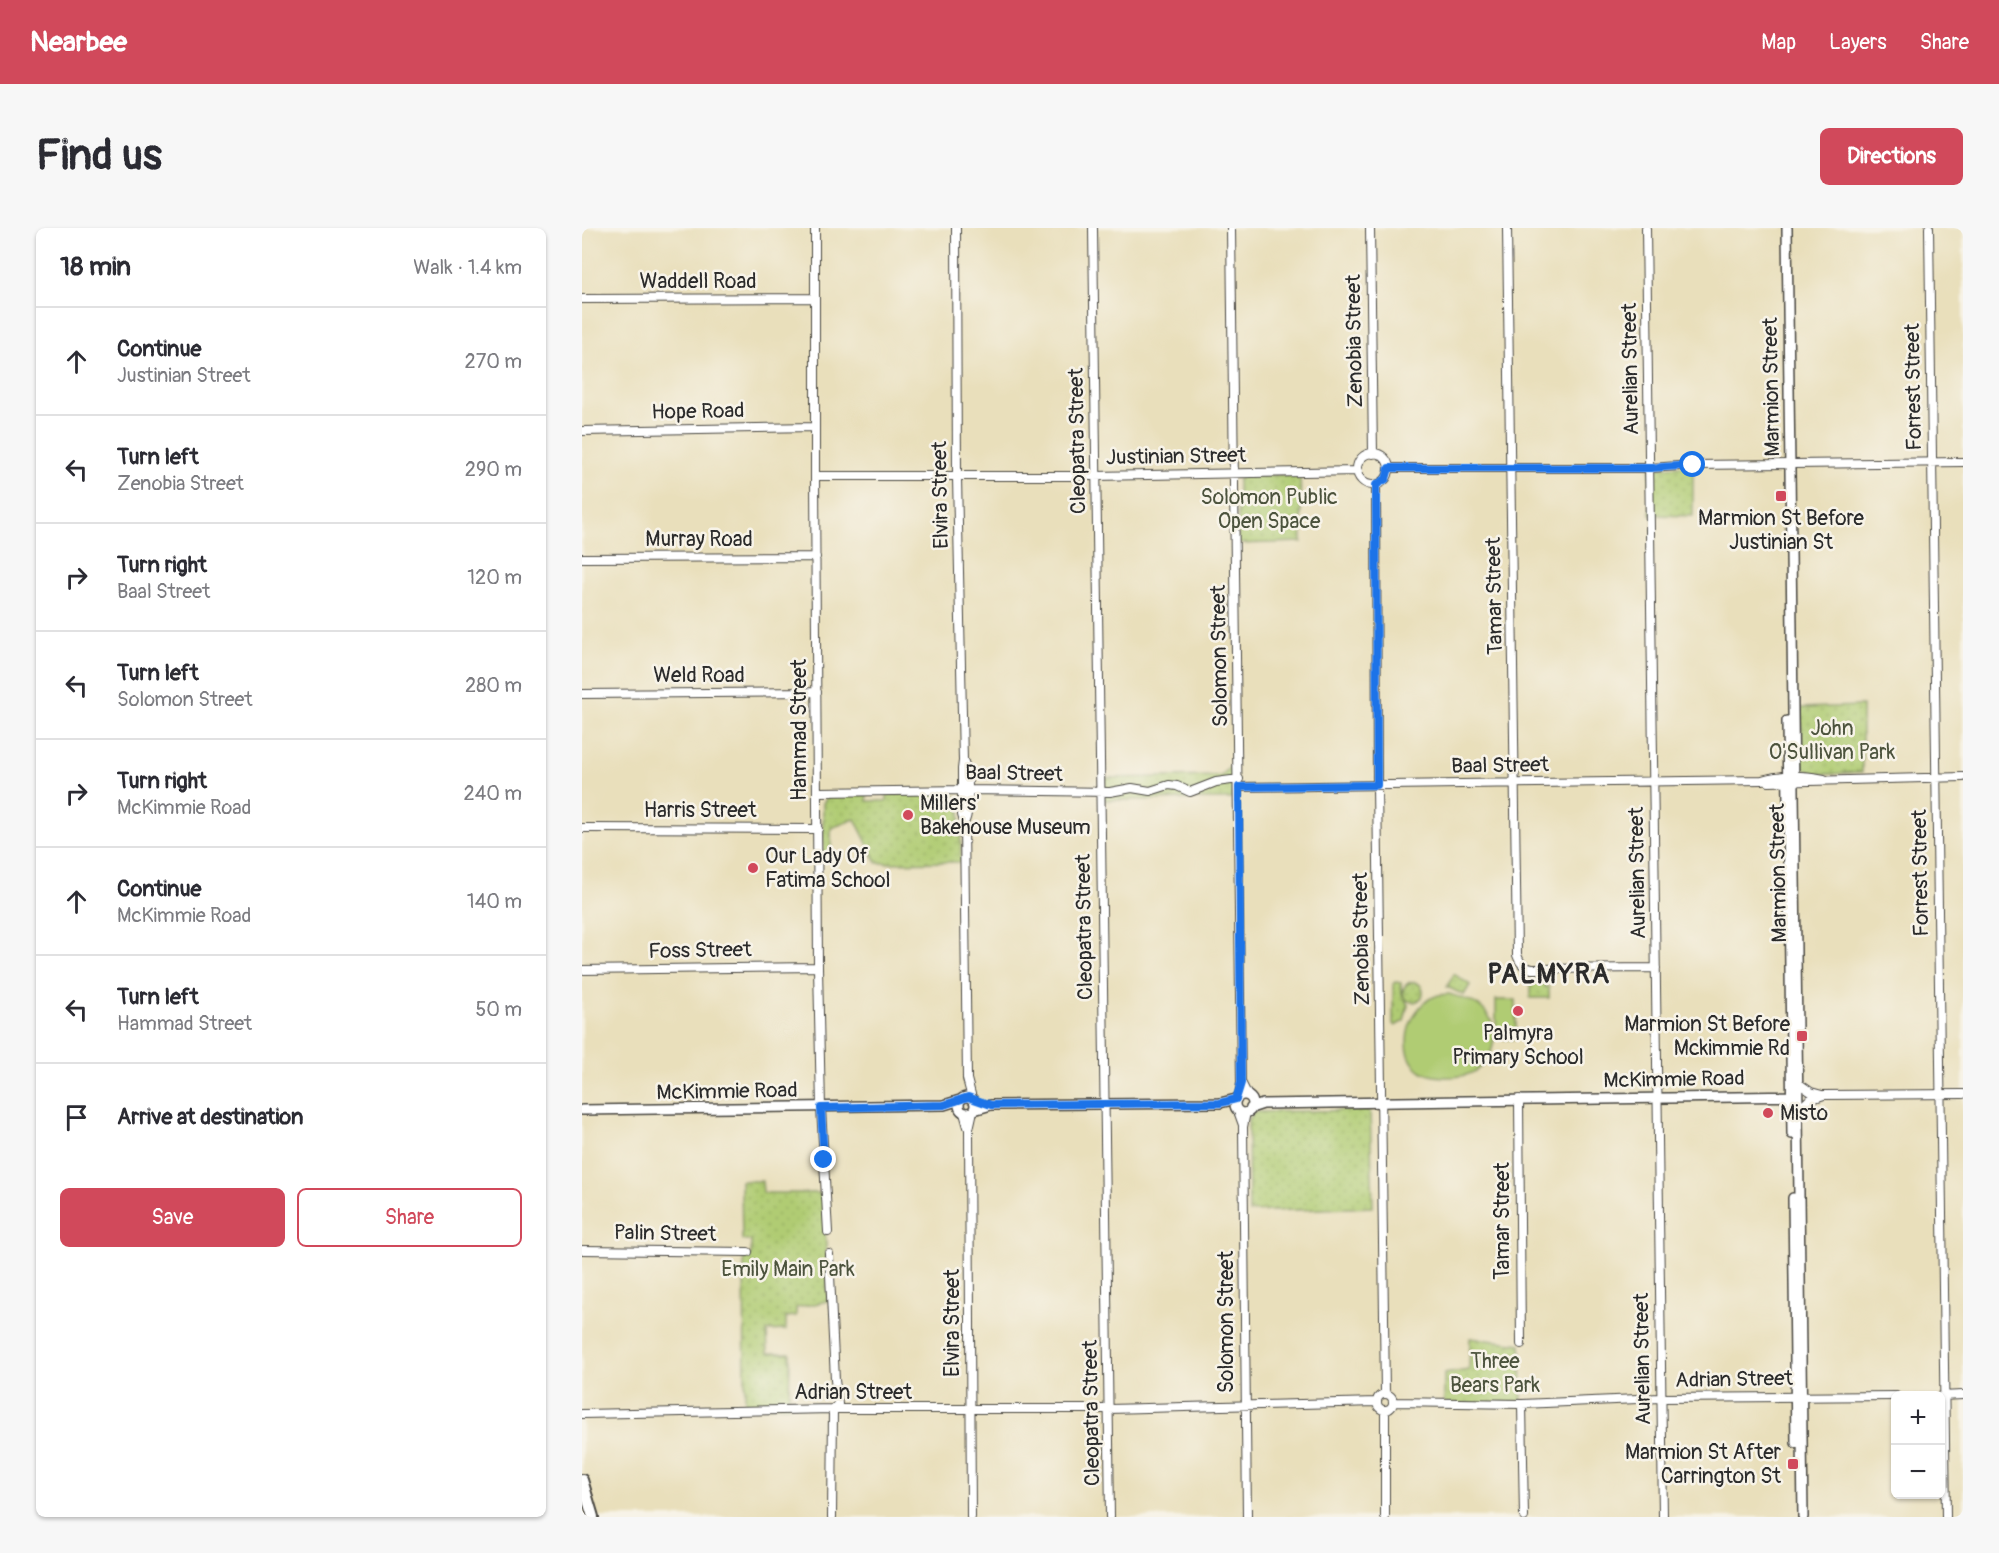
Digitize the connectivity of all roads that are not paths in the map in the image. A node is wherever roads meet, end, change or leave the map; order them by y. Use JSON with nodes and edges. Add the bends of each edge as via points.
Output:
{"nodes":[{"id":1,"x":815,"y":228,"type":"edge"},
{"id":2,"x":956,"y":228,"type":"edge"},
{"id":3,"x":1093,"y":228,"type":"edge"},
{"id":4,"x":1231,"y":228,"type":"edge"},
{"id":5,"x":1370,"y":228,"type":"edge"},
{"id":6,"x":1507,"y":228,"type":"edge"},
{"id":7,"x":1646,"y":228,"type":"edge"},
{"id":8,"x":1781,"y":228,"type":"edge"},
{"id":9,"x":1787,"y":228,"type":"edge"},
{"id":10,"x":1929,"y":228,"type":"edge"},
{"id":11,"x":815,"y":298,"type":"junction"},
{"id":12,"x":582,"y":299,"type":"edge"},
{"id":13,"x":815,"y":427,"type":"junction"},
{"id":14,"x":582,"y":431,"type":"edge"},
{"id":15,"x":1373,"y":454,"type":"junction"},
{"id":16,"x":1932,"y":462,"type":"junction"},
{"id":17,"x":1963,"y":462,"type":"edge"},
{"id":18,"x":1787,"y":463,"type":"junction"},
{"id":19,"x":1389,"y":468,"type":"junction"},
{"id":20,"x":1510,"y":468,"type":"junction"},
{"id":21,"x":1650,"y":468,"type":"junction"},
{"id":22,"x":1358,"y":471,"type":"junction"},
{"id":23,"x":1233,"y":472,"type":"junction"},
{"id":24,"x":815,"y":476,"type":"junction"},
{"id":25,"x":1095,"y":476,"type":"junction"},
{"id":26,"x":957,"y":477,"type":"junction"},
{"id":27,"x":1376,"y":485,"type":"junction"},
{"id":28,"x":816,"y":557,"type":"junction"},
{"id":29,"x":582,"y":558,"type":"edge"},
{"id":30,"x":817,"y":692,"type":"junction"},
{"id":31,"x":582,"y":694,"type":"edge"},
{"id":32,"x":1937,"y":777,"type":"junction"},
{"id":33,"x":1963,"y":777,"type":"edge"},
{"id":34,"x":1791,"y":779,"type":"junction"},
{"id":35,"x":1653,"y":782,"type":"junction"},
{"id":36,"x":1239,"y":783,"type":"junction"},
{"id":37,"x":1515,"y":783,"type":"junction"},
{"id":38,"x":1377,"y":785,"type":"junction"},
{"id":39,"x":965,"y":790,"type":"junction"},
{"id":40,"x":818,"y":792,"type":"junction"},
{"id":41,"x":1100,"y":792,"type":"junction"},
{"id":42,"x":582,"y":828,"type":"edge"},
{"id":43,"x":818,"y":828,"type":"junction"},
{"id":44,"x":818,"y":967,"type":"junction"},
{"id":45,"x":1656,"y":968,"type":"junction"},
{"id":46,"x":582,"y":970,"type":"edge"},
{"id":47,"x":1798,"y":1083,"type":"junction"},
{"id":48,"x":1941,"y":1094,"type":"junction"},
{"id":49,"x":1963,"y":1094,"type":"edge"},
{"id":50,"x":1824,"y":1095,"type":"junction"},
{"id":51,"x":1795,"y":1096,"type":"junction"},
{"id":52,"x":1657,"y":1097,"type":"junction"},
{"id":53,"x":1519,"y":1099,"type":"junction"},
{"id":54,"x":1381,"y":1101,"type":"junction"},
{"id":55,"x":1104,"y":1104,"type":"junction"},
{"id":56,"x":1243,"y":1104,"type":"junction"},
{"id":57,"x":967,"y":1105,"type":"junction"},
{"id":58,"x":821,"y":1108,"type":"junction"},
{"id":59,"x":582,"y":1110,"type":"edge"},
{"id":60,"x":1798,"y":1110,"type":"junction"},
{"id":61,"x":828,"y":1232,"type":"dead end"},
{"id":62,"x":582,"y":1250,"type":"edge"},
{"id":63,"x":748,"y":1252,"type":"dead end"},
{"id":64,"x":829,"y":1254,"type":"dead end"},
{"id":65,"x":1521,"y":1344,"type":"dead end"},
{"id":66,"x":1942,"y":1391,"type":"edge"},
{"id":67,"x":1385,"y":1394,"type":"junction"},
{"id":68,"x":1963,"y":1395,"type":"edge"},
{"id":69,"x":1891,"y":1396,"type":"edge"},
{"id":70,"x":1945,"y":1396,"type":"edge"},
{"id":71,"x":1799,"y":1397,"type":"junction"},
{"id":72,"x":1660,"y":1398,"type":"junction"},
{"id":73,"x":1377,"y":1402,"type":"junction"},
{"id":74,"x":1393,"y":1402,"type":"junction"},
{"id":75,"x":1522,"y":1404,"type":"junction"},
{"id":76,"x":1245,"y":1407,"type":"junction"},
{"id":77,"x":832,"y":1409,"type":"junction"},
{"id":78,"x":970,"y":1409,"type":"junction"},
{"id":79,"x":1109,"y":1409,"type":"junction"},
{"id":80,"x":1385,"y":1410,"type":"junction"},
{"id":81,"x":582,"y":1413,"type":"edge"},
{"id":82,"x":1944,"y":1445,"type":"edge"},
{"id":83,"x":582,"y":1480,"type":"edge"},
{"id":84,"x":586,"y":1506,"type":"edge"},
{"id":85,"x":592,"y":1517,"type":"edge"},
{"id":86,"x":832,"y":1517,"type":"edge"},
{"id":87,"x":971,"y":1517,"type":"edge"},
{"id":88,"x":1110,"y":1517,"type":"edge"},
{"id":89,"x":1247,"y":1517,"type":"edge"},
{"id":90,"x":1385,"y":1517,"type":"edge"},
{"id":91,"x":1524,"y":1517,"type":"edge"},
{"id":92,"x":1663,"y":1517,"type":"edge"},
{"id":93,"x":1797,"y":1517,"type":"edge"},
{"id":94,"x":1803,"y":1517,"type":"edge"},
{"id":95,"x":1946,"y":1517,"type":"edge"}],
"edges":[{"from":1,"to":11,"type":"street","name":"Hammad Street"},
{"from":2,"to":26,"type":"street","name":"Elvira Street"},
{"from":3,"to":25,"type":"street","name":"Cleopatra Street"},
{"from":4,"to":23,"type":"street","name":"Solomon Street"},
{"from":5,"to":15,"type":"street","name":"Zenobia Street"},
{"from":6,"to":20,"type":"street","name":"Tamar Street"},
{"from":7,"to":21,"type":"street","name":"Aurelian Street"},
{"from":8,"to":18,"type":"main road","name":"Marmion Street"},
{"from":9,"to":18,"type":"main road","name":"Marmion Street"},
{"from":10,"to":16,"type":"street","name":"Forrest Street"},
{"from":11,"to":12,"type":"street","name":"Waddell Road"},
{"from":11,"to":13,"type":"street","name":"Hammad Street"},
{"from":13,"to":14,"type":"street","name":"Hope Road"},
{"from":13,"to":24,"type":"street","name":"Hammad Street"},
{"from":15,"to":19,"type":"street","via":[[1384,458]]},
{"from":15,"to":22,"type":"street","via":[[1360,460]]},
{"from":16,"to":17,"type":"street"},
{"from":16,"to":18,"type":"street"},
{"from":16,"to":32,"type":"street","name":"Forrest Street"},
{"from":18,"to":21,"type":"street"},
{"from":18,"to":34,"type":"main road","name":"Marmion Street"},
{"from":19,"to":20,"type":"street"},
{"from":19,"to":27,"type":"street","via":[[1386,479]]},
{"from":20,"to":21,"type":"street"},
{"from":20,"to":37,"type":"street","name":"Tamar Street"},
{"from":21,"to":35,"type":"street","name":"Aurelian Street"},
{"from":22,"to":23,"type":"street","name":"Justinian Street"},
{"from":22,"to":27,"type":"street","via":[[1366,483]]},
{"from":23,"to":25,"type":"street","name":"Justinian Street"},
{"from":23,"to":36,"type":"street","name":"Solomon Street"},
{"from":24,"to":26,"type":"street","name":"Justinian Street"},
{"from":24,"to":28,"type":"street","name":"Hammad Street"},
{"from":25,"to":26,"type":"street","name":"Justinian Street"},
{"from":25,"to":41,"type":"street","name":"Cleopatra Street"},
{"from":26,"to":39,"type":"street","name":"Elvira Street"},
{"from":27,"to":38,"type":"street","name":"Zenobia Street"},
{"from":28,"to":29,"type":"street","name":"Murray Road"},
{"from":28,"to":30,"type":"street","name":"Hammad Street"},
{"from":30,"to":31,"type":"street","name":"Weld Road"},
{"from":30,"to":40,"type":"street","name":"Hammad Street"},
{"from":32,"to":33,"type":"street","name":"Baal Street"},
{"from":32,"to":34,"type":"street","name":"Baal Street"},
{"from":32,"to":48,"type":"street","name":"Forrest Street"},
{"from":34,"to":35,"type":"street","name":"Baal Street"},
{"from":34,"to":47,"type":"main road","name":"Marmion Street"},
{"from":34,"to":51,"type":"main road","name":"Marmion Street"},
{"from":35,"to":37,"type":"street","name":"Baal Street"},
{"from":35,"to":45,"type":"street","name":"Aurelian Street"},
{"from":36,"to":38,"type":"street","name":"Baal Street"},
{"from":36,"to":41,"type":"street","name":"Baal Street","via":[[1216,782],[1194,791],[1168,785],[1150,791],[1132,788]]},
{"from":36,"to":56,"type":"street","name":"Solomon Street"},
{"from":37,"to":38,"type":"street","name":"Baal Street"},
{"from":37,"to":45,"type":"street","name":"Tamar Street","via":[[1520,962],[1532,969]]},
{"from":38,"to":54,"type":"street","name":"Zenobia Street"},
{"from":39,"to":40,"type":"street","name":"Baal Street"},
{"from":39,"to":41,"type":"street","name":"Baal Street"},
{"from":39,"to":57,"type":"street","name":"Elvira Street"},
{"from":40,"to":43,"type":"street","name":"Hammad Street"},
{"from":41,"to":55,"type":"street","name":"Cleopatra Street"},
{"from":42,"to":43,"type":"street","name":"Harris Street"},
{"from":43,"to":44,"type":"street","name":"Hammad Street"},
{"from":44,"to":46,"type":"street","name":"Foss Street"},
{"from":44,"to":58,"type":"street","name":"Hammad Street"},
{"from":45,"to":52,"type":"street","name":"Aurelian Street"},
{"from":47,"to":50,"type":"street"},
{"from":47,"to":51,"type":"main road","name":"Marmion Street"},
{"from":48,"to":49,"type":"street"},
{"from":48,"to":50,"type":"street"},
{"from":48,"to":66,"type":"street","name":"Forrest Street"},
{"from":50,"to":60,"type":"street","via":[[1809,1100]]},
{"from":51,"to":52,"type":"main road","name":"McKimmie Road"},
{"from":51,"to":60,"type":"main road","name":"Marmion Street"},
{"from":51,"to":71,"type":"main road","name":"Marmion Street"},
{"from":52,"to":53,"type":"main road","name":"McKimmie Road"},
{"from":52,"to":72,"type":"street","name":"Aurelian Street"},
{"from":53,"to":54,"type":"main road","name":"McKimmie Road"},
{"from":53,"to":65,"type":"street","name":"Tamar Street"},
{"from":54,"to":56,"type":"main road","name":"McKimmie Road"},
{"from":54,"to":67,"type":"street","name":"Zenobia Street"},
{"from":55,"to":56,"type":"main road"},
{"from":55,"to":57,"type":"main road"},
{"from":55,"to":79,"type":"street","name":"Cleopatra Street"},
{"from":56,"to":76,"type":"street","name":"Solomon Street"},
{"from":57,"to":58,"type":"main road","name":"McKimmie Road"},
{"from":57,"to":78,"type":"street","name":"Elvira Street"},
{"from":58,"to":59,"type":"main road","name":"McKimmie Road"},
{"from":58,"to":61,"type":"street","name":"Hammad Street"},
{"from":60,"to":71,"type":"main road","name":"Marmion Street"},
{"from":62,"to":63,"type":"street","name":"Palin Street"},
{"from":64,"to":77,"type":"street","via":[[838,1404]]},
{"from":67,"to":73,"type":"street"},
{"from":67,"to":74,"type":"street"},
{"from":68,"to":70,"type":"street"},
{"from":69,"to":71,"type":"street","name":"Adrian Street"},
{"from":71,"to":72,"type":"street","name":"Adrian Street"},
{"from":71,"to":93,"type":"main road","name":"Marmion Street"},
{"from":71,"to":94,"type":"main road","name":"Marmion Street"},
{"from":72,"to":75,"type":"street","name":"Adrian Street"},
{"from":72,"to":92,"type":"street","name":"Aurelian Street"},
{"from":73,"to":76,"type":"street","name":"Adrian Street"},
{"from":73,"to":80,"type":"street"},
{"from":74,"to":75,"type":"street","name":"Adrian Street"},
{"from":74,"to":80,"type":"street"},
{"from":75,"to":91,"type":"street"},
{"from":76,"to":79,"type":"street","name":"Adrian Street"},
{"from":76,"to":89,"type":"street","name":"Solomon Street"},
{"from":77,"to":78,"type":"street","name":"Adrian Street"},
{"from":77,"to":81,"type":"street","name":"Adrian Street"},
{"from":77,"to":86,"type":"street"},
{"from":78,"to":79,"type":"street","name":"Adrian Street"},
{"from":78,"to":87,"type":"street","name":"Elvira Street"},
{"from":79,"to":88,"type":"street","name":"Cleopatra Street"},
{"from":80,"to":90,"type":"street"},
{"from":82,"to":95,"type":"street","name":"Forrest Street"},
{"from":83,"to":84,"type":"highway"},
{"from":84,"to":85,"type":"highway"}]}
